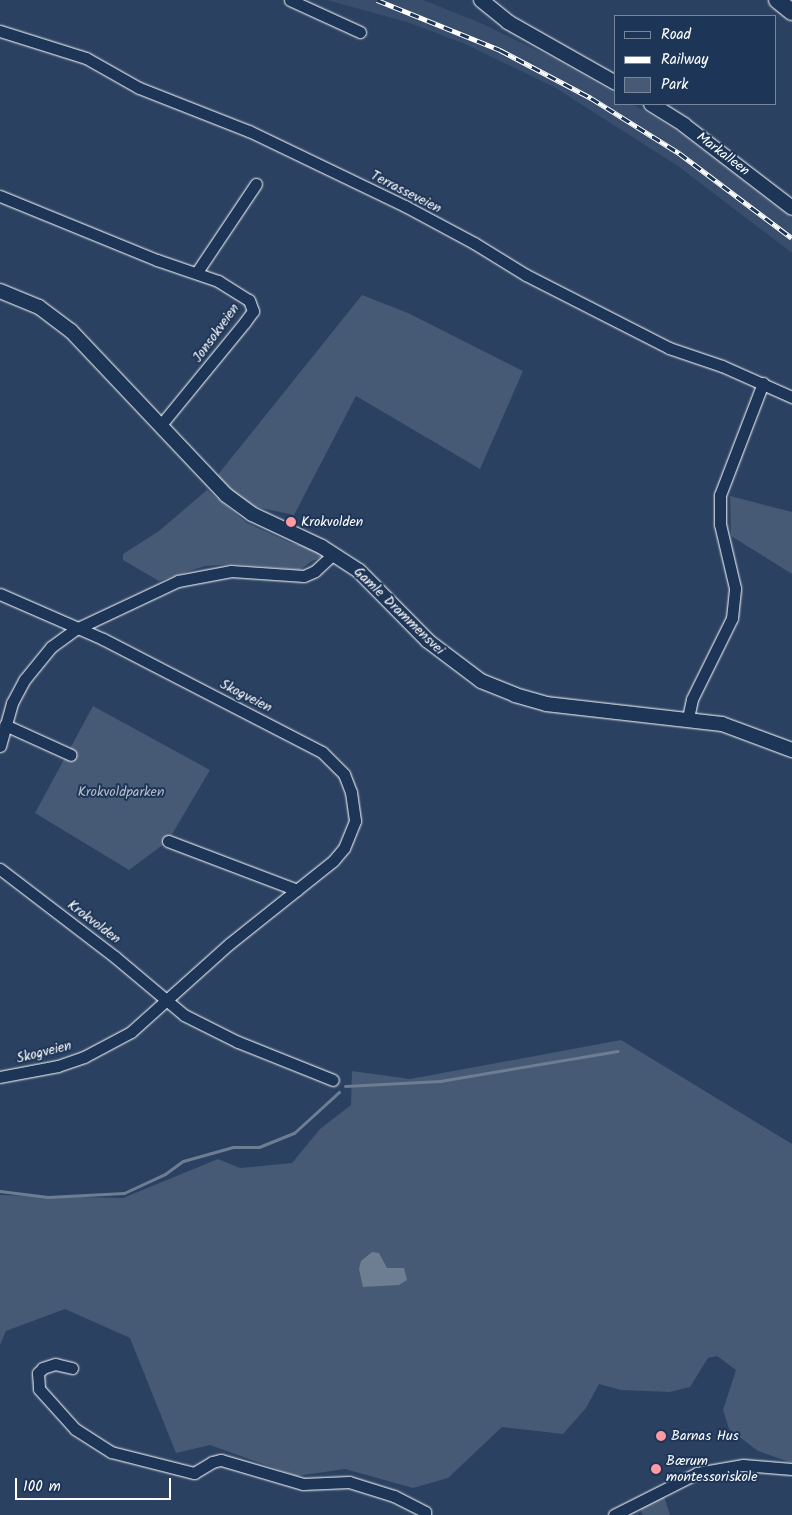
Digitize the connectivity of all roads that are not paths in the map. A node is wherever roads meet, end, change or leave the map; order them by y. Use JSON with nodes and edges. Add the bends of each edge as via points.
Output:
{"nodes":[{"id":1,"x":290,"y":0,"type":"edge"},
{"id":2,"x":481,"y":0,"type":"edge"},
{"id":3,"x":777,"y":0,"type":"edge"},
{"id":4,"x":792,"y":12,"type":"edge"},
{"id":5,"x":0,"y":31,"type":"edge"},
{"id":6,"x":360,"y":32,"type":"dead end"},
{"id":7,"x":614,"y":81,"type":"edge"},
{"id":8,"x":653,"y":105,"type":"edge"},
{"id":9,"x":256,"y":184,"type":"dead end"},
{"id":10,"x":0,"y":196,"type":"edge"},
{"id":11,"x":792,"y":208,"type":"edge"},
{"id":12,"x":197,"y":272,"type":"junction"},
{"id":13,"x":0,"y":291,"type":"edge"},
{"id":14,"x":763,"y":384,"type":"junction"},
{"id":15,"x":792,"y":397,"type":"edge"},
{"id":16,"x":160,"y":426,"type":"junction"},
{"id":17,"x":334,"y":553,"type":"junction"},
{"id":18,"x":0,"y":594,"type":"edge"},
{"id":19,"x":76,"y":629,"type":"junction"},
{"id":20,"x":688,"y":718,"type":"junction"},
{"id":21,"x":5,"y":725,"type":"junction"},
{"id":22,"x":0,"y":746,"type":"edge"},
{"id":23,"x":792,"y":750,"type":"edge"},
{"id":24,"x":71,"y":754,"type":"dead end"},
{"id":25,"x":168,"y":841,"type":"dead end"},
{"id":26,"x":0,"y":869,"type":"edge"},
{"id":27,"x":297,"y":890,"type":"junction"},
{"id":28,"x":167,"y":1001,"type":"junction"},
{"id":29,"x":0,"y":1077,"type":"edge"},
{"id":30,"x":333,"y":1080,"type":"dead end"},
{"id":31,"x":72,"y":1368,"type":"dead end"},
{"id":32,"x":792,"y":1469,"type":"edge"},
{"id":33,"x":425,"y":1515,"type":"edge"},
{"id":34,"x":614,"y":1515,"type":"edge"}],
"edges":[{"from":1,"to":6,"type":"street"},
{"from":2,"to":7,"type":"main road","via":[[508,22]]},
{"from":3,"to":4,"type":"highway"},
{"from":5,"to":14,"type":"street","name":"Terrasseveien","via":[[86,58],[139,88],[249,131],[405,206],[526,275],[669,348]]},
{"from":8,"to":11,"type":"main road","name":"Markalleen","via":[[698,135]]},
{"from":9,"to":12,"type":"street"},
{"from":10,"to":12,"type":"street","name":"Jonsokveien","via":[[157,260]]},
{"from":12,"to":16,"type":"street","name":"Jonsokveien","via":[[241,294],[249,300],[252,311]]},
{"from":13,"to":16,"type":"main road","name":"Gamle Drammensvei","via":[[39,307],[71,331]]},
{"from":14,"to":15,"type":"street","name":"Terrasseveien"},
{"from":14,"to":20,"type":"street","via":[[740,436],[720,495],[720,524],[735,588],[732,618],[692,699]]},
{"from":16,"to":17,"type":"main road","name":"Gamle Drammensvei","via":[[212,482],[239,505]]},
{"from":17,"to":19,"type":"street","via":[[315,571],[304,576],[231,571],[178,581]]},
{"from":17,"to":20,"type":"main road","name":"Gamle Drammensvei","via":[[373,584],[440,652],[466,672],[498,689],[532,701],[564,707]]},
{"from":18,"to":19,"type":"street","name":"Skogveien"},
{"from":19,"to":21,"type":"street","via":[[51,647],[25,679]]},
{"from":19,"to":27,"type":"street","name":"Skogveien","via":[[103,639],[302,741],[336,763],[344,774],[354,805],[350,836],[333,861]]},
{"from":20,"to":23,"type":"main road","name":"Gamle Drammensvei","via":[[740,728]]},
{"from":21,"to":22,"type":"street"},
{"from":21,"to":24,"type":"street"},
{"from":25,"to":27,"type":"street"},
{"from":26,"to":28,"type":"street","name":"Krokvolden"},
{"from":27,"to":28,"type":"street","name":"Skogveien","via":[[229,944]]},
{"from":28,"to":29,"type":"street","name":"Skogveien","via":[[131,1032],[84,1057],[44,1070]]},
{"from":28,"to":30,"type":"street","via":[[184,1016],[230,1038]]},
{"from":31,"to":33,"type":"street","via":[[56,1364],[43,1368],[38,1373],[39,1389],[75,1429],[111,1452],[194,1474],[220,1460],[302,1484],[350,1482],[394,1496],[425,1512]]},
{"from":32,"to":34,"type":"street","via":[[743,1465],[697,1473]]}]}
